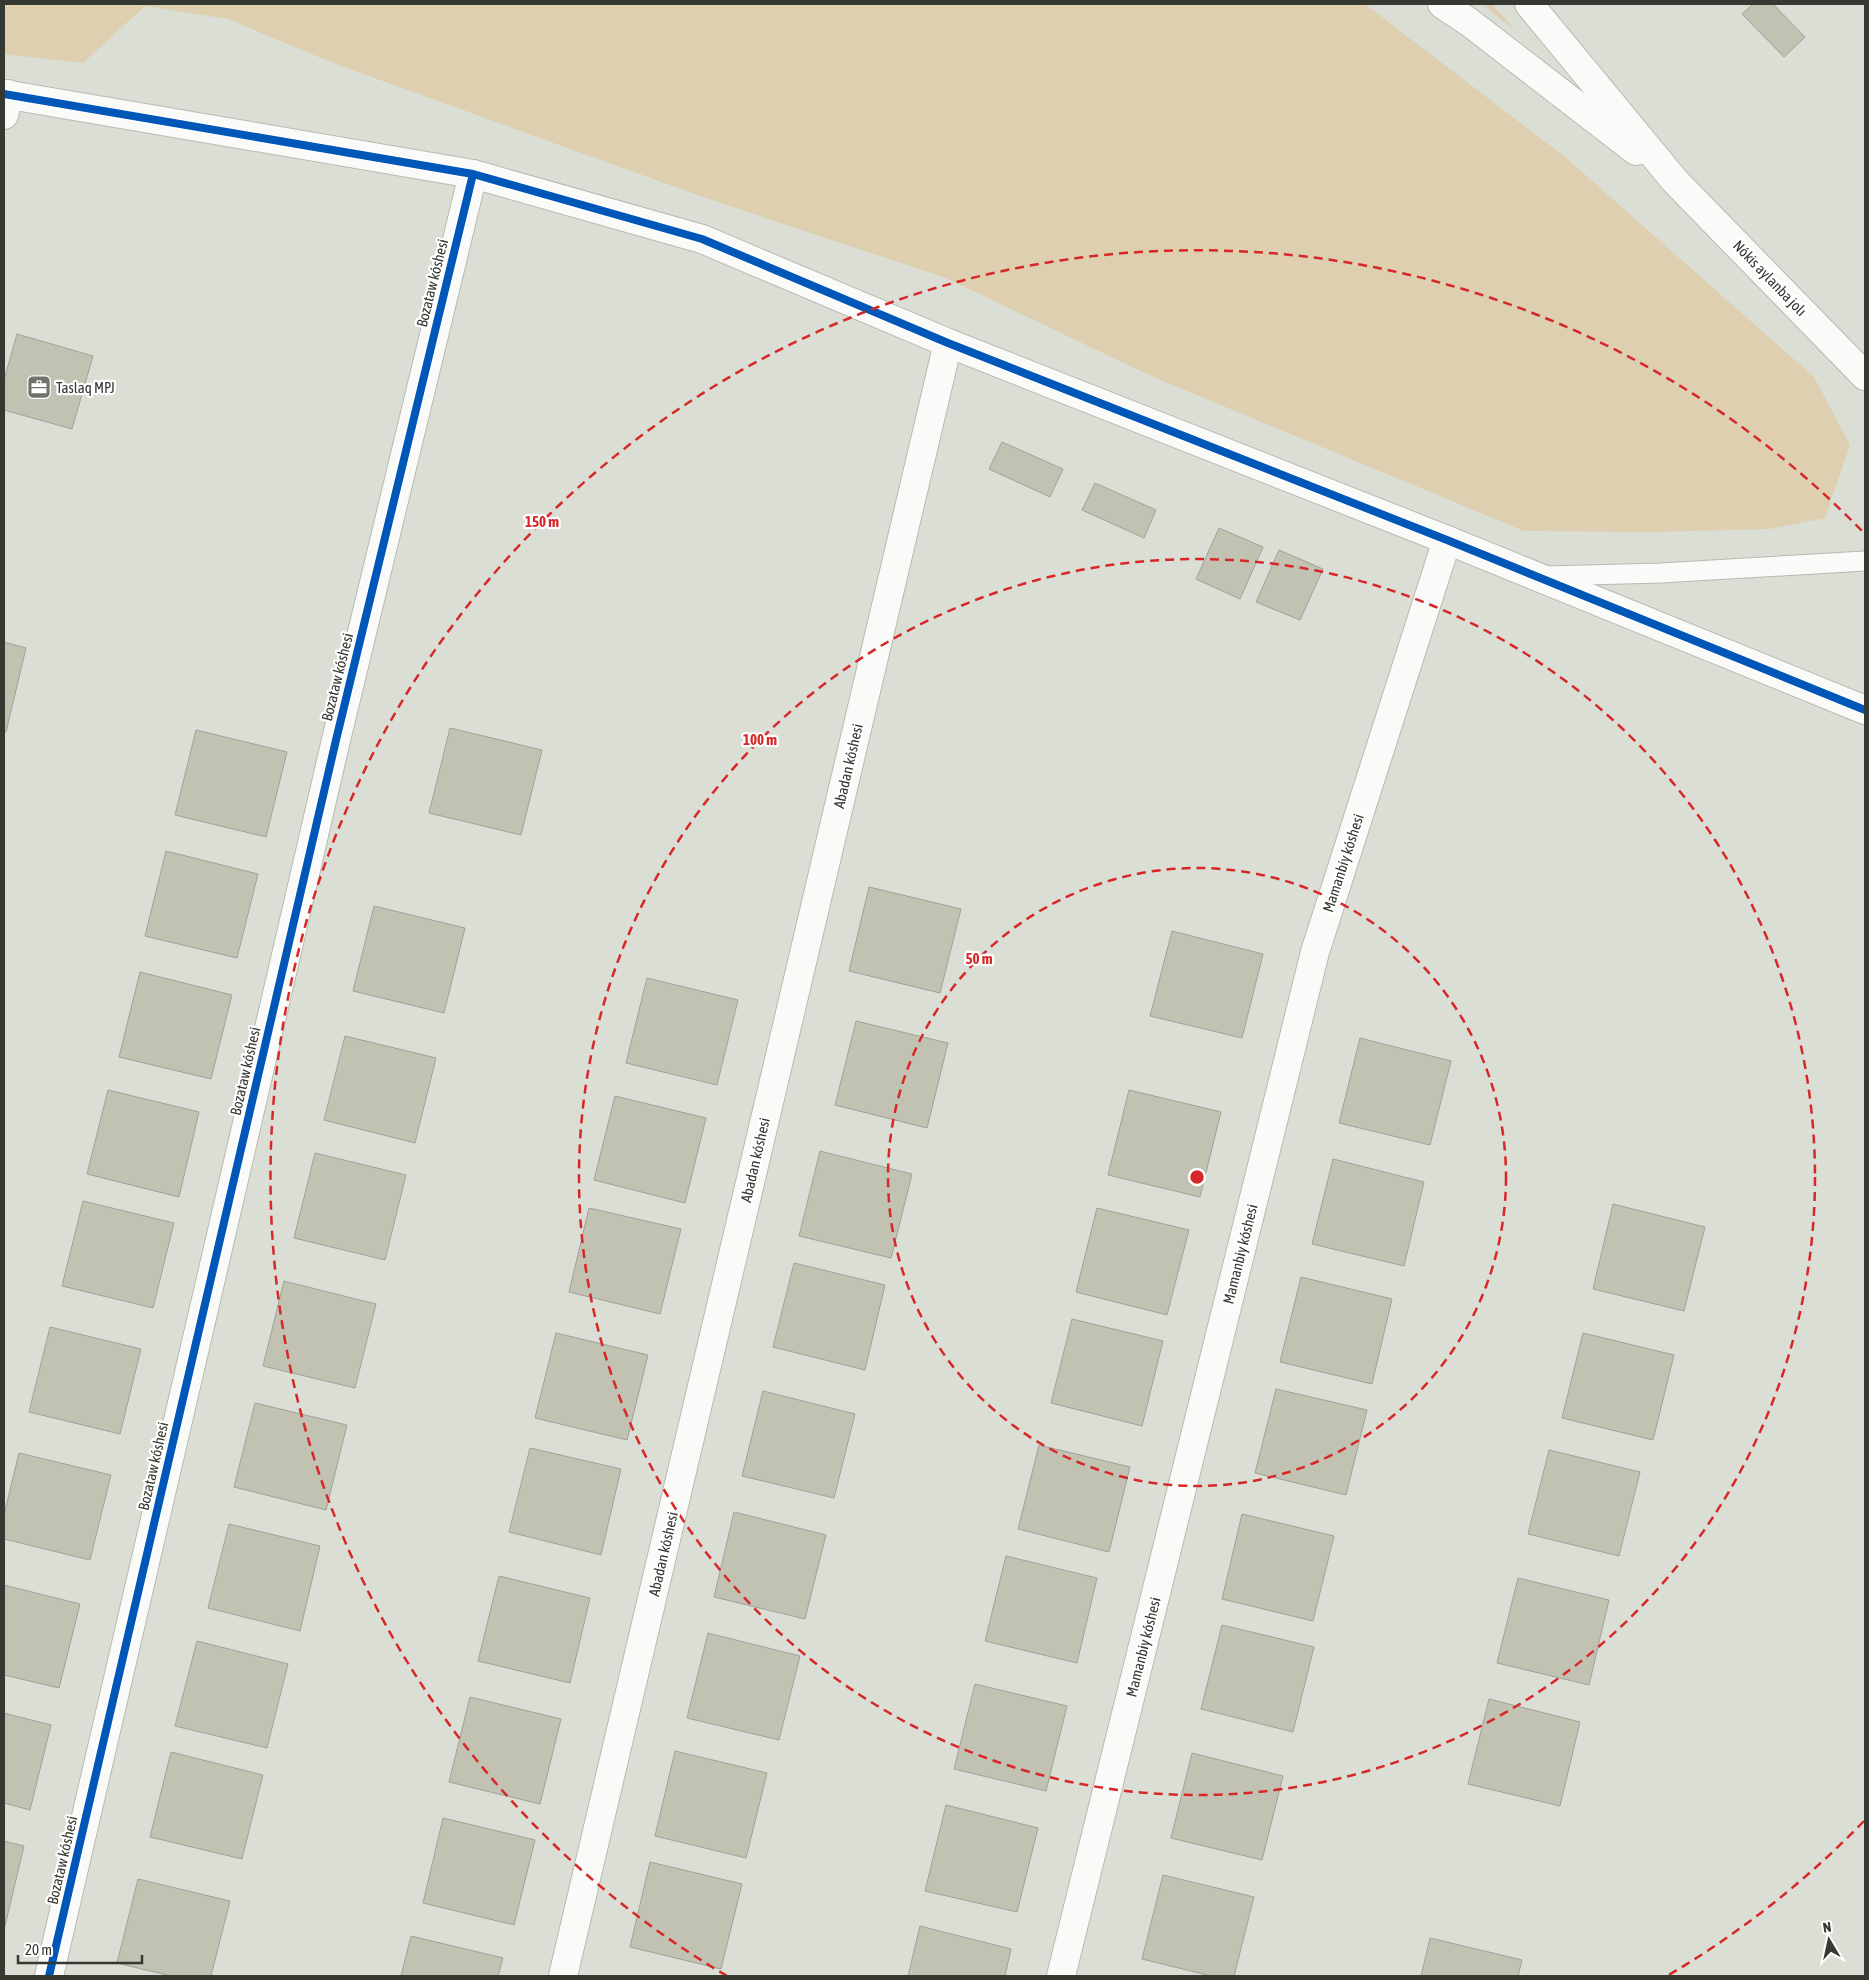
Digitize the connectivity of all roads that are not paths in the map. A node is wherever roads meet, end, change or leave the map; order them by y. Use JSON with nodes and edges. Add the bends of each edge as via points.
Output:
{"nodes":[{"id":1,"x":1442,"y":4,"type":"edge"},
{"id":2,"x":1529,"y":4,"type":"edge"},
{"id":3,"x":5,"y":101,"type":"edge"},
{"id":4,"x":473,"y":174,"type":"junction"},
{"id":5,"x":1674,"y":181,"type":"junction"},
{"id":6,"x":948,"y":343,"type":"junction"},
{"id":7,"x":1865,"y":376,"type":"edge"},
{"id":8,"x":1447,"y":540,"type":"junction"},
{"id":9,"x":1865,"y":561,"type":"edge"},
{"id":10,"x":1538,"y":576,"type":"junction"},
{"id":11,"x":1865,"y":710,"type":"edge"},
{"id":12,"x":49,"y":1976,"type":"edge"},
{"id":13,"x":563,"y":1976,"type":"edge"},
{"id":14,"x":1061,"y":1976,"type":"edge"}],
"edges":[{"from":1,"to":5,"type":"street"},
{"from":2,"to":5,"type":"street"},
{"from":3,"to":4,"type":"street"},
{"from":4,"to":6,"type":"street","via":[[702,239]]},
{"from":4,"to":12,"type":"street","name":"Bozataw kóshesi","via":[[336,740]]},
{"from":5,"to":7,"type":"street","name":"Nókis aylanba jolı"},
{"from":6,"to":8,"type":"street"},
{"from":6,"to":13,"type":"street","name":"Abadan kóshesi"},
{"from":8,"to":10,"type":"street"},
{"from":8,"to":14,"type":"street","name":"Mamanbiy kóshesi","via":[[1315,952]]},
{"from":9,"to":10,"type":"lane","via":[[1661,573]]},
{"from":10,"to":11,"type":"street"}]}
